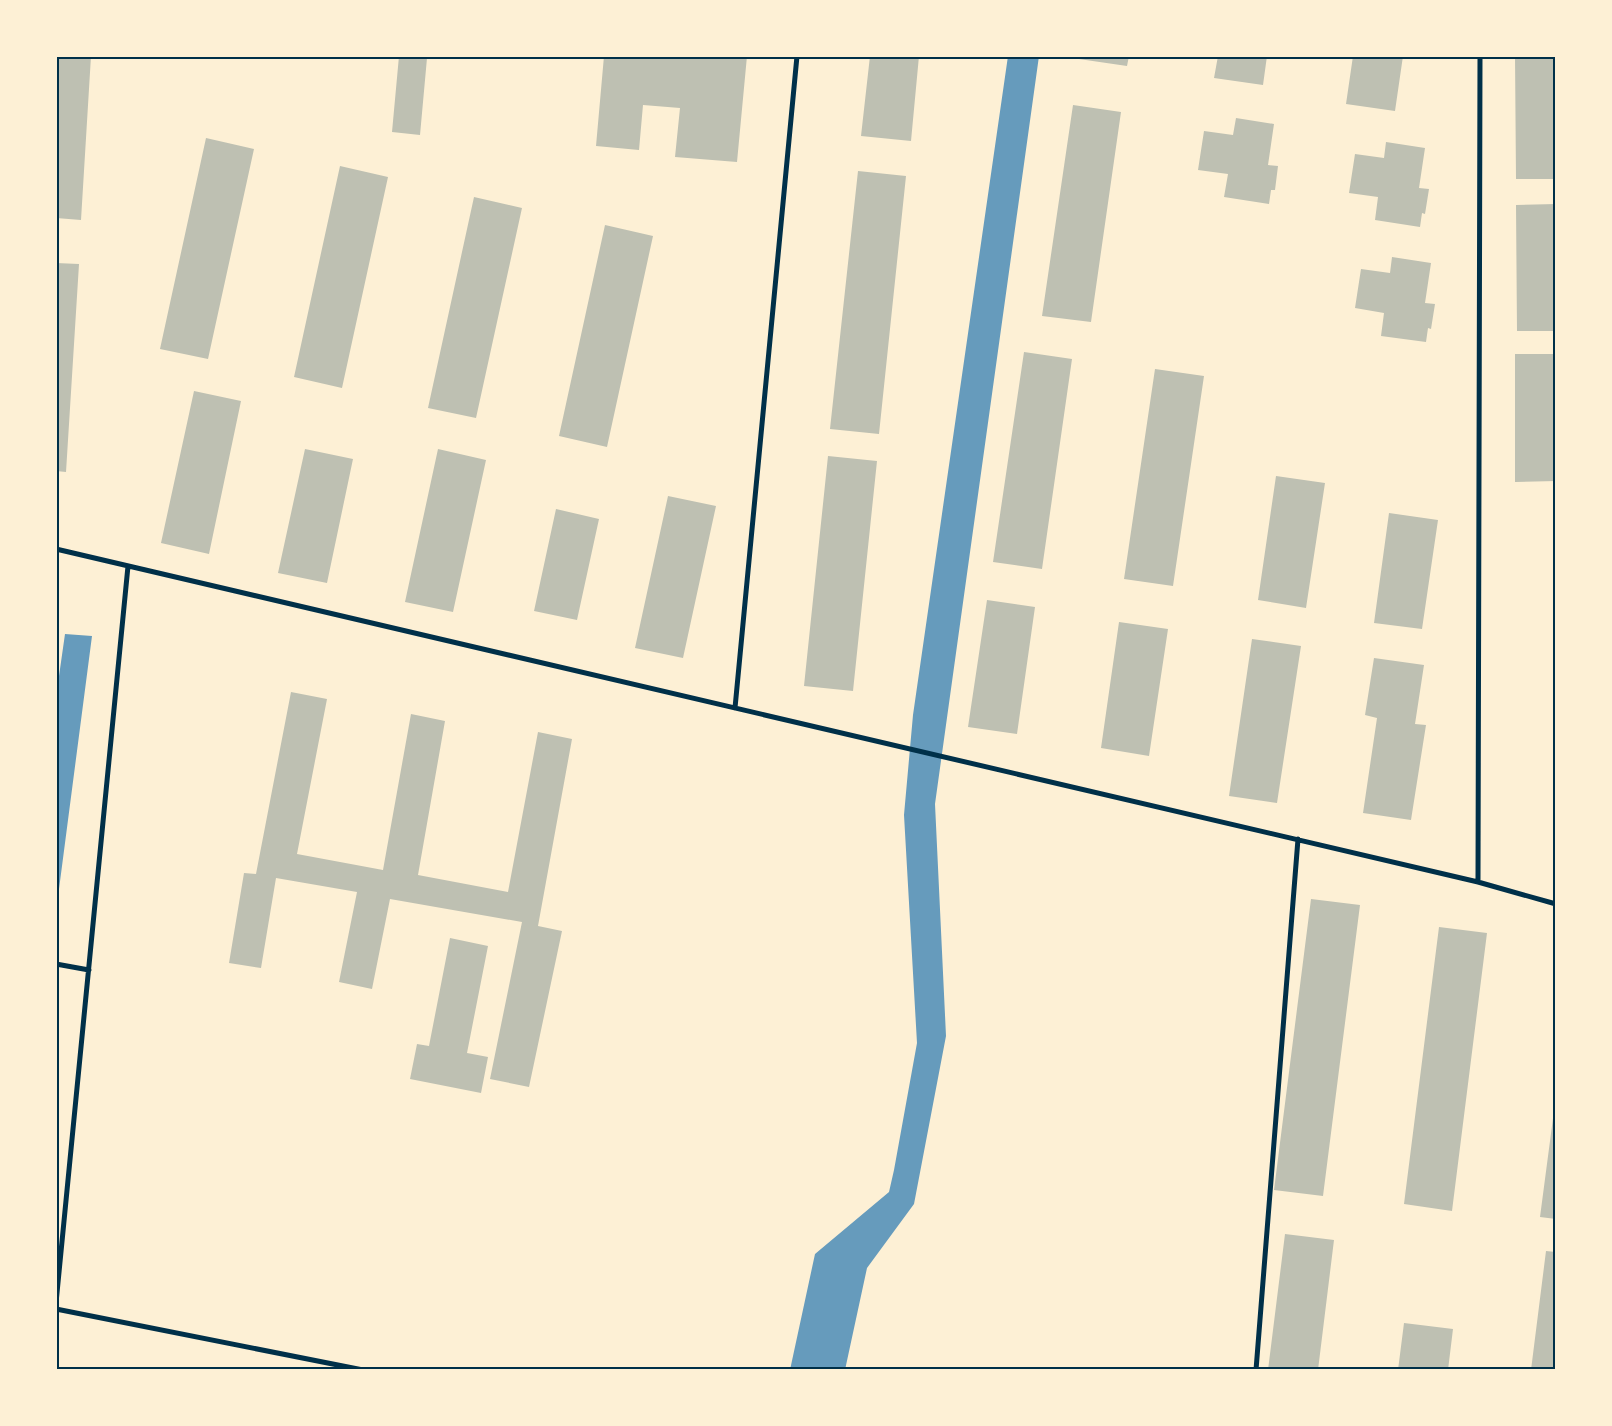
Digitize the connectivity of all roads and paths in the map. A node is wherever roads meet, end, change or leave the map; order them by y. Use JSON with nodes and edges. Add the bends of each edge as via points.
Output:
{"nodes":[{"id":1,"x":797,"y":56,"type":"edge"},
{"id":2,"x":1480,"y":56,"type":"edge"},
{"id":3,"x":56,"y":549,"type":"edge"},
{"id":4,"x":128,"y":566,"type":"junction"},
{"id":5,"x":735,"y":708,"type":"junction"},
{"id":6,"x":1298,"y":839,"type":"junction"},
{"id":7,"x":1478,"y":882,"type":"junction"},
{"id":8,"x":1556,"y":904,"type":"edge"},
{"id":9,"x":56,"y":964,"type":"edge"},
{"id":10,"x":89,"y":970,"type":"junction"},
{"id":11,"x":56,"y":1303,"type":"edge"},
{"id":12,"x":56,"y":1309,"type":"edge"},
{"id":13,"x":363,"y":1370,"type":"edge"},
{"id":14,"x":1256,"y":1370,"type":"edge"}],
"edges":[{"from":1,"to":5,"type":"street"},
{"from":2,"to":7,"type":"street"},
{"from":3,"to":4,"type":"street"},
{"from":4,"to":5,"type":"street"},
{"from":4,"to":10,"type":"street"},
{"from":5,"to":6,"type":"street"},
{"from":6,"to":7,"type":"street"},
{"from":6,"to":14,"type":"street"},
{"from":7,"to":8,"type":"street"},
{"from":9,"to":10,"type":"street"},
{"from":10,"to":11,"type":"street"},
{"from":12,"to":13,"type":"street"}]}
